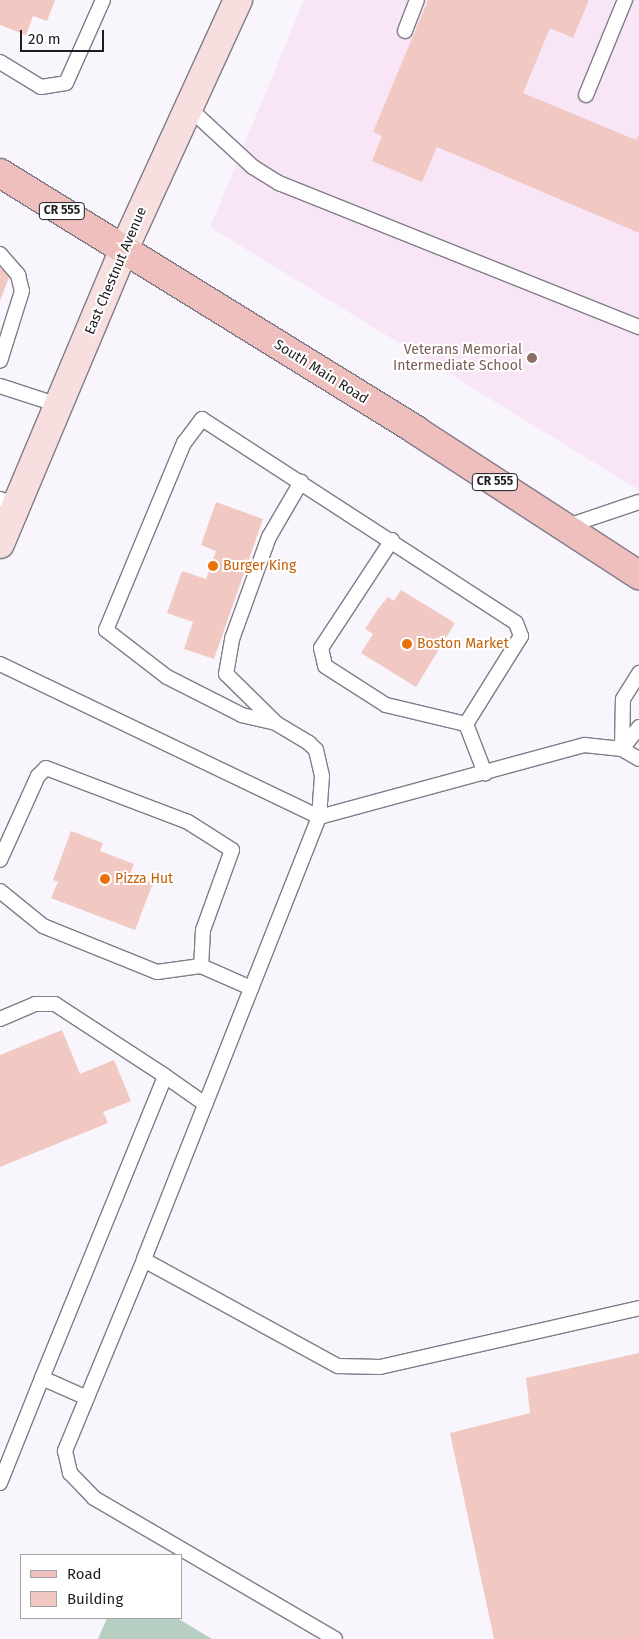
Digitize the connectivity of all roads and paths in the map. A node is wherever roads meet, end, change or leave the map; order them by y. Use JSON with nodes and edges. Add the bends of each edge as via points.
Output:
{"nodes":[{"id":1,"x":102,"y":0,"type":"edge"},
{"id":2,"x":238,"y":0,"type":"edge"},
{"id":3,"x":417,"y":0,"type":"edge"},
{"id":4,"x":625,"y":0,"type":"edge"},
{"id":5,"x":405,"y":31,"type":"dead end"},
{"id":6,"x":0,"y":62,"type":"edge"},
{"id":7,"x":586,"y":95,"type":"dead end"},
{"id":8,"x":189,"y":108,"type":"junction"},
{"id":9,"x":0,"y":173,"type":"edge"},
{"id":10,"x":124,"y":249,"type":"junction"},
{"id":11,"x":0,"y":254,"type":"edge"},
{"id":12,"x":639,"y":328,"type":"edge"},
{"id":13,"x":0,"y":361,"type":"edge"},
{"id":14,"x":0,"y":386,"type":"edge"},
{"id":15,"x":58,"y":405,"type":"junction"},
{"id":16,"x":301,"y":482,"type":"junction"},
{"id":17,"x":8,"y":502,"type":"edge"},
{"id":18,"x":639,"y":502,"type":"edge"},
{"id":19,"x":565,"y":527,"type":"junction"},
{"id":20,"x":392,"y":540,"type":"junction"},
{"id":21,"x":0,"y":544,"type":"edge"},
{"id":22,"x":639,"y":575,"type":"edge"},
{"id":23,"x":0,"y":664,"type":"edge"},
{"id":24,"x":639,"y":673,"type":"edge"},
{"id":25,"x":276,"y":723,"type":"junction"},
{"id":26,"x":466,"y":724,"type":"junction"},
{"id":27,"x":639,"y":727,"type":"edge"},
{"id":28,"x":622,"y":748,"type":"junction"},
{"id":29,"x":639,"y":759,"type":"edge"},
{"id":30,"x":485,"y":773,"type":"junction"},
{"id":31,"x":319,"y":817,"type":"junction"},
{"id":32,"x":0,"y":860,"type":"edge"},
{"id":33,"x":0,"y":892,"type":"edge"},
{"id":34,"x":201,"y":966,"type":"junction"},
{"id":35,"x":251,"y":988,"type":"junction"},
{"id":36,"x":0,"y":1019,"type":"edge"},
{"id":37,"x":165,"y":1076,"type":"junction"},
{"id":38,"x":205,"y":1104,"type":"junction"},
{"id":39,"x":144,"y":1260,"type":"junction"},
{"id":40,"x":639,"y":1308,"type":"edge"},
{"id":41,"x":42,"y":1378,"type":"junction"},
{"id":42,"x":87,"y":1398,"type":"junction"},
{"id":43,"x":0,"y":1483,"type":"edge"},
{"id":44,"x":335,"y":1639,"type":"edge"}],
"edges":[{"from":1,"to":6,"type":"lane","via":[[66,83],[41,87]]},
{"from":2,"to":8,"type":"street","name":"East Chestnut Avenue"},
{"from":3,"to":5,"type":"lane"},
{"from":4,"to":7,"type":"lane"},
{"from":8,"to":10,"type":"street","name":"East Chestnut Avenue"},
{"from":8,"to":12,"type":"lane","via":[[253,167],[279,183]]},
{"from":9,"to":10,"type":"main road","name":"South Main Road","number":"CR 555"},
{"from":10,"to":15,"type":"street","name":"East Chestnut Avenue"},
{"from":10,"to":19,"type":"main road","name":"South Main Road","number":"CR 555"},
{"from":11,"to":13,"type":"lane","via":[[18,275],[22,292]]},
{"from":14,"to":15,"type":"lane"},
{"from":15,"to":17,"type":"street","name":"East Chestnut Avenue"},
{"from":16,"to":20,"type":"lane"},
{"from":16,"to":25,"type":"lane","via":[[269,538],[232,639],[226,674]]},
{"from":16,"to":25,"type":"lane","via":[[202,419],[184,442],[106,630],[167,677],[242,715]]},
{"from":17,"to":21,"type":"street","name":"East Chestnut Avenue"},
{"from":18,"to":19,"type":"lane"},
{"from":19,"to":22,"type":"main road","name":"South Main Road","number":"CR 555"},
{"from":20,"to":26,"type":"lane","via":[[516,623],[521,636]]},
{"from":20,"to":26,"type":"lane","via":[[321,648],[325,666],[386,705]]},
{"from":23,"to":31,"type":"lane"},
{"from":24,"to":28,"type":"lane","via":[[623,699]]},
{"from":25,"to":31,"type":"lane","via":[[316,750],[322,776]]},
{"from":26,"to":30,"type":"lane"},
{"from":27,"to":28,"type":"lane"},
{"from":28,"to":29,"type":"lane"},
{"from":28,"to":30,"type":"lane","via":[[584,745]]},
{"from":30,"to":31,"type":"lane"},
{"from":31,"to":35,"type":"lane"},
{"from":32,"to":34,"type":"lane","via":[[38,776],[46,768],[188,822],[232,850],[203,930]]},
{"from":33,"to":34,"type":"lane","via":[[43,926],[157,972]]},
{"from":34,"to":35,"type":"lane"},
{"from":35,"to":38,"type":"lane"},
{"from":36,"to":37,"type":"lane","via":[[35,1004],[55,1004]]},
{"from":37,"to":38,"type":"lane"},
{"from":37,"to":41,"type":"lane"},
{"from":38,"to":39,"type":"lane"},
{"from":39,"to":40,"type":"lane","via":[[338,1366],[380,1367]]},
{"from":39,"to":42,"type":"lane"},
{"from":41,"to":42,"type":"lane"},
{"from":41,"to":43,"type":"lane"},
{"from":42,"to":44,"type":"lane","via":[[64,1451],[70,1473],[94,1498]]}]}
